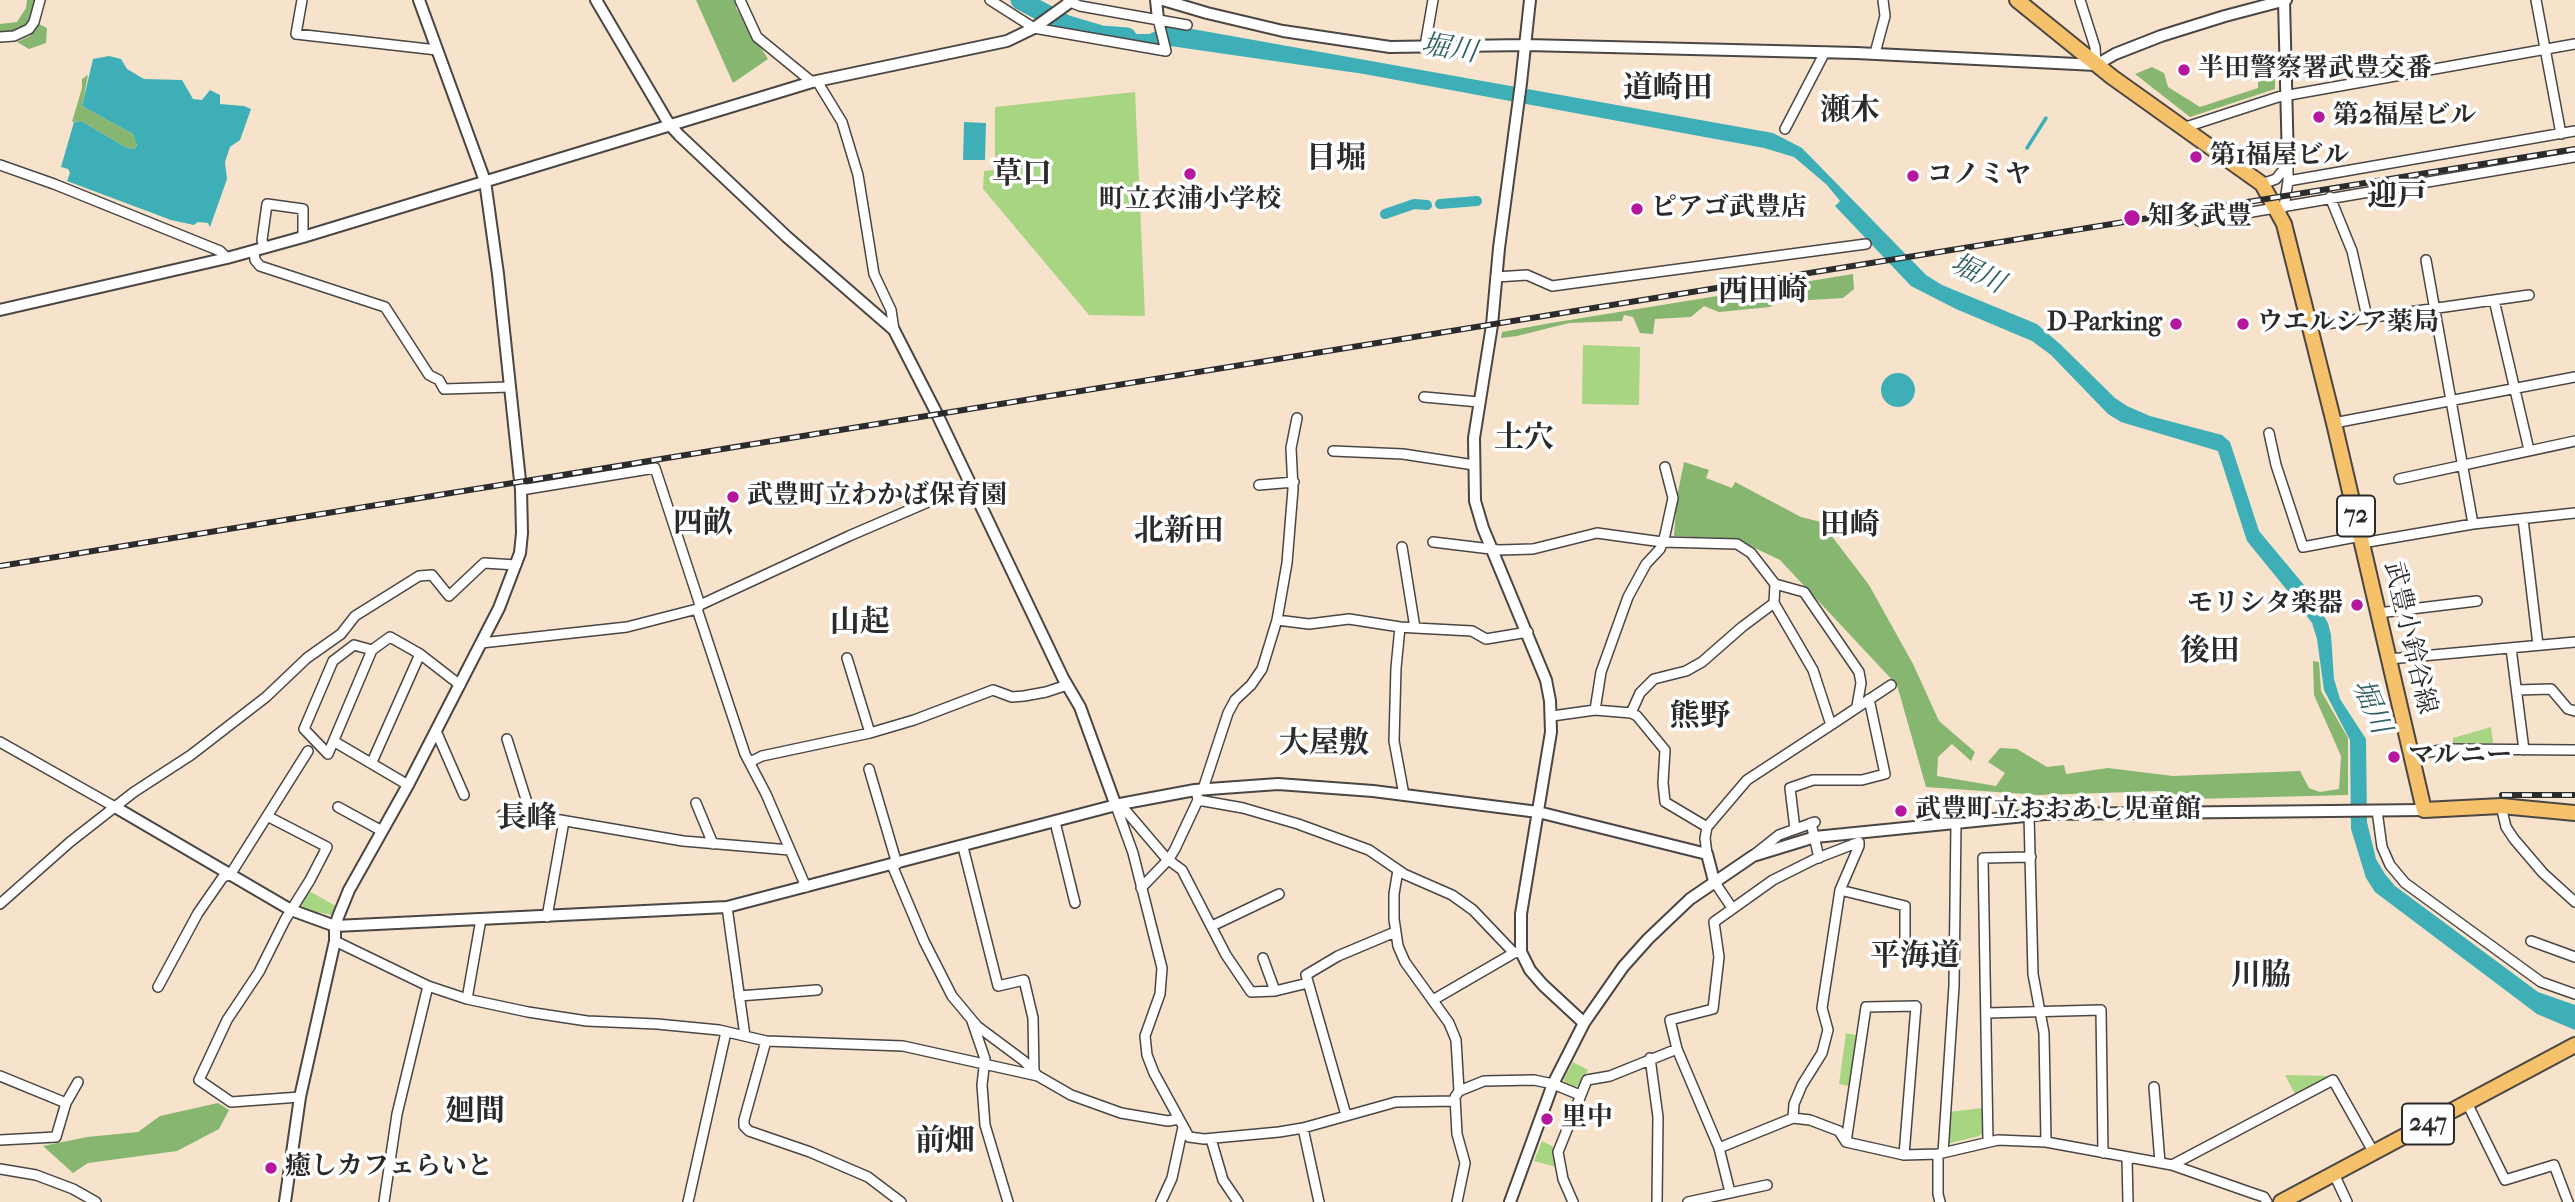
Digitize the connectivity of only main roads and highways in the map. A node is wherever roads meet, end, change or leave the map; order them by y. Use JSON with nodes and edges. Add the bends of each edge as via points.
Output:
{"nodes":[{"id":1,"x":2017,"y":0,"type":"edge"},
{"id":2,"x":2575,"y":813,"type":"edge"},
{"id":3,"x":2575,"y":1045,"type":"edge"},
{"id":4,"x":2281,"y":1202,"type":"edge"}],
"edges":[{"from":1,"to":2,"type":"main road","name":"武豊小鈴谷線","number":"72","via":[[2096,65],[2263,184],[2279,206],[2424,810],[2501,806]]},
{"from":3,"to":4,"type":"main road","number":"247"}]}
